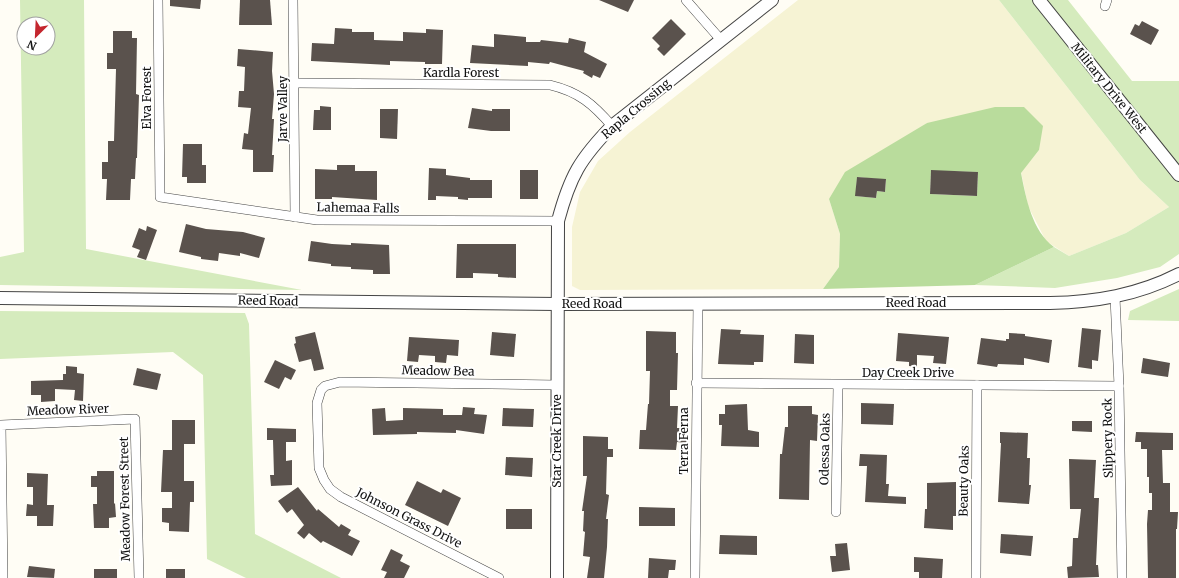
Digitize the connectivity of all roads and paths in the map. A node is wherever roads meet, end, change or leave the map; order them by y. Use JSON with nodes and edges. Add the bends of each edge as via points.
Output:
{"nodes":[{"id":1,"x":158,"y":0,"type":"edge"},
{"id":2,"x":294,"y":0,"type":"edge"},
{"id":3,"x":686,"y":0,"type":"edge"},
{"id":4,"x":772,"y":0,"type":"edge"},
{"id":5,"x":1039,"y":0,"type":"edge"},
{"id":6,"x":722,"y":40,"type":"junction"},
{"id":7,"x":295,"y":83,"type":"junction"},
{"id":8,"x":612,"y":126,"type":"junction"},
{"id":9,"x":1179,"y":175,"type":"edge"},
{"id":10,"x":160,"y":197,"type":"joint"},
{"id":11,"x":295,"y":217,"type":"junction"},
{"id":12,"x":558,"y":221,"type":"junction"},
{"id":13,"x":1179,"y":274,"type":"edge"},
{"id":14,"x":1115,"y":297,"type":"junction"},
{"id":15,"x":0,"y":298,"type":"edge"},
{"id":16,"x":698,"y":303,"type":"junction"},
{"id":17,"x":558,"y":304,"type":"junction"},
{"id":18,"x":696,"y":384,"type":"junction"},
{"id":19,"x":557,"y":385,"type":"junction"},
{"id":20,"x":977,"y":385,"type":"junction"},
{"id":21,"x":838,"y":386,"type":"junction"},
{"id":22,"x":1119,"y":386,"type":"junction"},
{"id":23,"x":135,"y":419,"type":"joint"},
{"id":24,"x":1,"y":425,"type":"edge"},
{"id":25,"x":319,"y":468,"type":"joint"},
{"id":26,"x":836,"y":512,"type":"dead end"},
{"id":27,"x":3,"y":578,"type":"edge"},
{"id":28,"x":139,"y":578,"type":"edge"},
{"id":29,"x":499,"y":578,"type":"edge"},
{"id":30,"x":557,"y":578,"type":"edge"},
{"id":31,"x":695,"y":578,"type":"edge"},
{"id":32,"x":976,"y":578,"type":"edge"},
{"id":33,"x":1122,"y":578,"type":"edge"}],
"edges":[{"from":1,"to":10,"type":"street","name":"Elva Forest"},
{"from":2,"to":7,"type":"street","name":"Jarve Valley"},
{"from":3,"to":6,"type":"street"},
{"from":4,"to":6,"type":"street","name":"Rapla Crossing"},
{"from":5,"to":9,"type":"street","name":"Military Drive West"},
{"from":6,"to":8,"type":"street","name":"Rapla Crossing"},
{"from":7,"to":8,"type":"street","name":"Kardla Forest","via":[[550,85],[565,88],[581,96]]},
{"from":7,"to":11,"type":"street","name":"Jarve Valley"},
{"from":8,"to":12,"type":"street","name":"Rapla Crossing","via":[[591,148],[577,168],[566,190]]},
{"from":10,"to":11,"type":"street","name":"Lahemaa Falls"},
{"from":11,"to":12,"type":"street","name":"Lahemaa Falls","via":[[317,220]]},
{"from":12,"to":17,"type":"street","name":"Rapla Crossing"},
{"from":13,"to":14,"type":"street","name":"Reed Road","via":[[1146,289]]},
{"from":14,"to":16,"type":"street","name":"Reed Road","via":[[1088,302],[1050,303]]},
{"from":14,"to":22,"type":"street","name":"Slippery Rock"},
{"from":15,"to":17,"type":"street","name":"Reed Road"},
{"from":16,"to":17,"type":"street","name":"Reed Road"},
{"from":16,"to":18,"type":"street","name":"Terra Ferna"},
{"from":17,"to":19,"type":"street","name":"Star Creek Drive"},
{"from":18,"to":21,"type":"street","name":"Day Creek Drive"},
{"from":18,"to":31,"type":"street","name":"Terra Ferna"},
{"from":19,"to":25,"type":"street","name":"Meadow Bea","via":[[330,383],[321,390],[317,403]]},
{"from":19,"to":30,"type":"street","name":"Star Creek Drive"},
{"from":20,"to":21,"type":"street","name":"Day Creek Drive"},
{"from":20,"to":22,"type":"street","name":"Day Creek Drive"},
{"from":20,"to":32,"type":"street","name":"Beauty Oaks"},
{"from":21,"to":26,"type":"street","name":"Odessa Oaks"},
{"from":22,"to":33,"type":"street","name":"Slippery Rock"},
{"from":23,"to":24,"type":"street","name":"Meadow River"},
{"from":23,"to":28,"type":"street","name":"Meadow Forest Street"},
{"from":24,"to":27,"type":"street"},
{"from":25,"to":29,"type":"street","name":"Johnson Grass Drive","via":[[330,488],[341,497]]}]}
